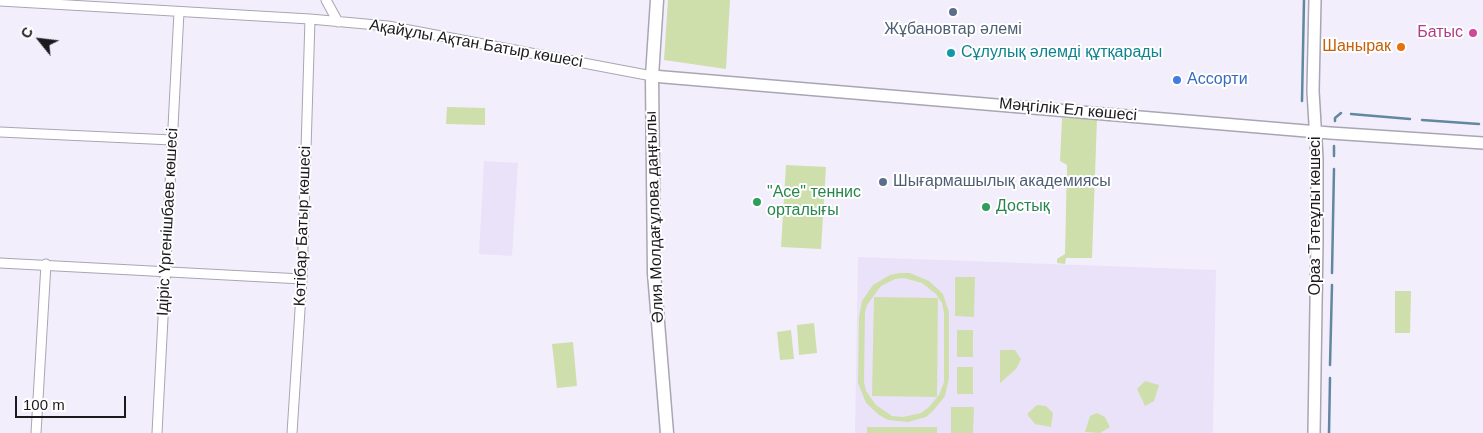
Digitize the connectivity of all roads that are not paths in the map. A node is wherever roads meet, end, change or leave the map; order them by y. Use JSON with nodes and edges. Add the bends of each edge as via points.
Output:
{"nodes":[{"id":1,"x":326,"y":0,"type":"edge"},
{"id":2,"x":657,"y":0,"type":"edge"},
{"id":3,"x":1315,"y":0,"type":"edge"},
{"id":4,"x":0,"y":1,"type":"edge"},
{"id":5,"x":179,"y":12,"type":"junction"},
{"id":6,"x":310,"y":19,"type":"junction"},
{"id":7,"x":338,"y":22,"type":"junction"},
{"id":8,"x":652,"y":76,"type":"junction"},
{"id":9,"x":0,"y":132,"type":"edge"},
{"id":10,"x":1316,"y":132,"type":"junction"},
{"id":11,"x":172,"y":140,"type":"junction"},
{"id":12,"x":1483,"y":143,"type":"edge"},
{"id":13,"x":0,"y":263,"type":"edge"},
{"id":14,"x":46,"y":264,"type":"junction"},
{"id":15,"x":165,"y":272,"type":"junction"},
{"id":16,"x":302,"y":279,"type":"junction"},
{"id":17,"x":36,"y":433,"type":"edge"},
{"id":18,"x":157,"y":433,"type":"edge"},
{"id":19,"x":292,"y":433,"type":"edge"},
{"id":20,"x":667,"y":433,"type":"edge"},
{"id":21,"x":1314,"y":433,"type":"edge"}],
"edges":[{"from":1,"to":7,"type":"street"},
{"from":2,"to":8,"type":"main road","name":"Әлия Молдағұлова даңғылы"},
{"from":3,"to":10,"type":"street","name":"Ораз Тәтеұлы көшесі","via":[[1313,91]]},
{"from":4,"to":5,"type":"street","name":"Ақайұлы Ақтан Батыр көшесі"},
{"from":5,"to":6,"type":"street","name":"Ақайұлы Ақтан Батыр көшесі"},
{"from":5,"to":11,"type":"street","name":"Ідіріс Үргенішбаев көшесі"},
{"from":6,"to":7,"type":"street","name":"Ақайұлы Ақтан Батыр көшесі"},
{"from":6,"to":16,"type":"street","name":"Көтібар Батыр көшесі"},
{"from":7,"to":8,"type":"street","name":"Ақайұлы Ақтан Батыр көшесі","via":[[406,28]]},
{"from":8,"to":10,"type":"street","name":"Мәңгілік Ел көшесі"},
{"from":8,"to":20,"type":"main road","name":"Әлия Молдағұлова даңғылы","via":[[654,273]]},
{"from":9,"to":11,"type":"street"},
{"from":10,"to":12,"type":"street","name":"Мәңгілік Ел көшесі"},
{"from":10,"to":21,"type":"street","name":"Ораз Тәтеұлы көшесі"},
{"from":11,"to":15,"type":"street","name":"Ідіріс Үргенішбаев көшесі"},
{"from":13,"to":14,"type":"street"},
{"from":14,"to":15,"type":"street"},
{"from":14,"to":17,"type":"street"},
{"from":15,"to":16,"type":"street"},
{"from":15,"to":18,"type":"street","name":"Ідіріс Үргенішбаев көшесі"},
{"from":16,"to":19,"type":"street","name":"Көтібар Батыр көшесі"}]}
